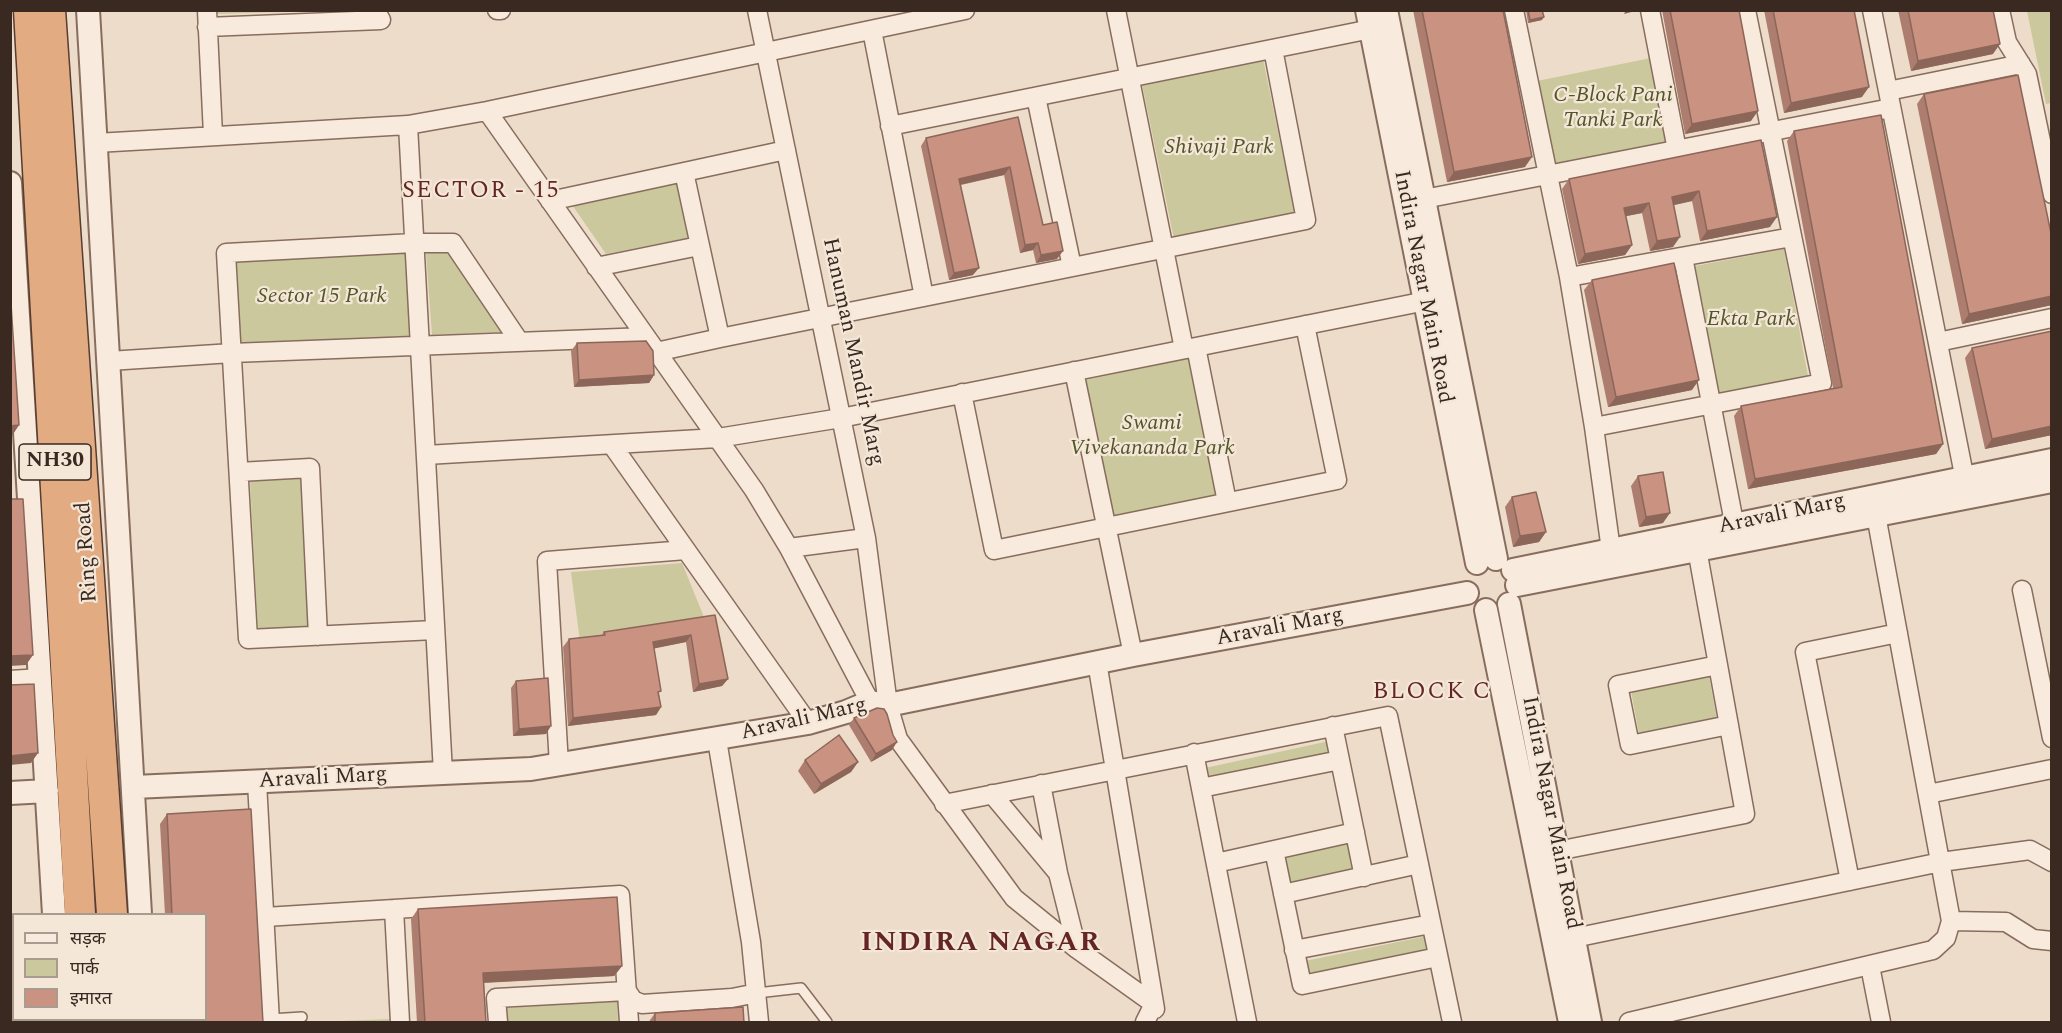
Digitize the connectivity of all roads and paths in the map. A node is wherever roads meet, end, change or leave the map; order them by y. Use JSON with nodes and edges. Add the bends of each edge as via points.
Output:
{"nodes":[{"id":1,"x":29,"y":10,"type":"edge"},
{"id":2,"x":50,"y":10,"type":"edge"},
{"id":3,"x":88,"y":10,"type":"edge"},
{"id":4,"x":375,"y":10,"type":"edge"},
{"id":5,"x":757,"y":10,"type":"edge"},
{"id":6,"x":965,"y":10,"type":"edge"},
{"id":7,"x":1116,"y":10,"type":"edge"},
{"id":8,"x":1386,"y":10,"type":"edge"},
{"id":9,"x":1514,"y":10,"type":"edge"},
{"id":10,"x":1650,"y":10,"type":"edge"},
{"id":11,"x":1746,"y":10,"type":"edge"},
{"id":12,"x":1872,"y":10,"type":"edge"},
{"id":13,"x":2000,"y":10,"type":"edge"},
{"id":14,"x":207,"y":19,"type":"edge"},
{"id":15,"x":1369,"y":20,"type":"edge"},
{"id":16,"x":872,"y":30,"type":"junction"},
{"id":17,"x":1273,"y":49,"type":"junction"},
{"id":18,"x":765,"y":52,"type":"junction"},
{"id":19,"x":2021,"y":64,"type":"junction"},
{"id":20,"x":1130,"y":78,"type":"junction"},
{"id":21,"x":1036,"y":96,"type":"junction"},
{"id":22,"x":1889,"y":100,"type":"junction"},
{"id":23,"x":487,"y":111,"type":"junction"},
{"id":24,"x":2044,"y":115,"type":"edge"},
{"id":25,"x":408,"y":125,"type":"junction"},
{"id":26,"x":890,"y":126,"type":"junction"},
{"id":27,"x":1771,"y":132,"type":"junction"},
{"id":28,"x":213,"y":135,"type":"junction"},
{"id":29,"x":96,"y":143,"type":"junction"},
{"id":30,"x":786,"y":150,"type":"junction"},
{"id":31,"x":1677,"y":150,"type":"junction"},
{"id":32,"x":684,"y":172,"type":"junction"},
{"id":33,"x":1548,"y":175,"type":"junction"},
{"id":34,"x":10,"y":183,"type":"edge"},
{"id":35,"x":2052,"y":194,"type":"edge"},
{"id":36,"x":1424,"y":199,"type":"junction"},
{"id":37,"x":550,"y":201,"type":"junction"},
{"id":38,"x":1792,"y":237,"type":"junction"},
{"id":39,"x":414,"y":243,"type":"junction"},
{"id":40,"x":699,"y":246,"type":"junction"},
{"id":41,"x":1164,"y":249,"type":"junction"},
{"id":42,"x":1683,"y":257,"type":"junction"},
{"id":43,"x":13,"y":261,"type":"edge"},
{"id":44,"x":596,"y":267,"type":"junction"},
{"id":45,"x":1072,"y":267,"type":"junction"},
{"id":46,"x":1569,"y":277,"type":"junction"},
{"id":47,"x":924,"y":297,"type":"junction"},
{"id":48,"x":1434,"y":299,"type":"junction"},
{"id":49,"x":820,"y":318,"type":"junction"},
{"id":50,"x":2052,"y":318,"type":"edge"},
{"id":51,"x":1305,"y":325,"type":"junction"},
{"id":52,"x":720,"y":338,"type":"junction"},
{"id":53,"x":519,"y":341,"type":"junction"},
{"id":54,"x":1938,"y":342,"type":"junction"},
{"id":55,"x":651,"y":345,"type":"junction"},
{"id":56,"x":420,"y":346,"type":"junction"},
{"id":57,"x":1190,"y":348,"type":"junction"},
{"id":58,"x":232,"y":353,"type":"junction"},
{"id":59,"x":109,"y":361,"type":"junction"},
{"id":60,"x":1074,"y":371,"type":"junction"},
{"id":61,"x":962,"y":393,"type":"junction"},
{"id":62,"x":1711,"y":405,"type":"junction"},
{"id":63,"x":841,"y":417,"type":"junction"},
{"id":64,"x":1594,"y":427,"type":"junction"},
{"id":65,"x":718,"y":438,"type":"junction"},
{"id":66,"x":612,"y":445,"type":"junction"},
{"id":67,"x":426,"y":455,"type":"junction"},
{"id":68,"x":2052,"y":460,"type":"edge"},
{"id":69,"x":239,"y":472,"type":"junction"},
{"id":70,"x":2052,"y":481,"type":"edge"},
{"id":71,"x":1966,"y":487,"type":"junction"},
{"id":72,"x":1227,"y":502,"type":"junction"},
{"id":73,"x":1876,"y":515,"type":"junction"},
{"id":74,"x":1106,"y":527,"type":"junction"},
{"id":75,"x":1736,"y":533,"type":"junction"},
{"id":76,"x":866,"y":538,"type":"junction"},
{"id":77,"x":1696,"y":542,"type":"junction"},
{"id":78,"x":789,"y":548,"type":"junction"},
{"id":79,"x":686,"y":550,"type":"junction"},
{"id":80,"x":1611,"y":550,"type":"junction"},
{"id":81,"x":1502,"y":576,"type":"junction"},
{"id":82,"x":2022,"y":590,"type":"dead end"},
{"id":83,"x":1467,"y":593,"type":"junction"},
{"id":84,"x":1486,"y":610,"type":"junction"},
{"id":85,"x":435,"y":630,"type":"junction"},
{"id":86,"x":1898,"y":633,"type":"junction"},
{"id":87,"x":318,"y":636,"type":"junction"},
{"id":88,"x":1133,"y":655,"type":"junction"},
{"id":89,"x":1097,"y":662,"type":"junction"},
{"id":90,"x":1718,"y":665,"type":"junction"},
{"id":91,"x":41,"y":678,"type":"junction"},
{"id":92,"x":10,"y":680,"type":"edge"},
{"id":93,"x":879,"y":703,"type":"junction"},
{"id":94,"x":808,"y":723,"type":"junction"},
{"id":95,"x":1729,"y":725,"type":"junction"},
{"id":96,"x":1333,"y":726,"type":"junction"},
{"id":97,"x":2052,"y":738,"type":"edge"},
{"id":98,"x":717,"y":740,"type":"junction"},
{"id":99,"x":1194,"y":753,"type":"junction"},
{"id":100,"x":1340,"y":760,"type":"junction"},
{"id":101,"x":559,"y":765,"type":"junction"},
{"id":102,"x":1115,"y":769,"type":"junction"},
{"id":103,"x":2052,"y":769,"type":"edge"},
{"id":104,"x":443,"y":773,"type":"junction"},
{"id":105,"x":257,"y":782,"type":"junction"},
{"id":106,"x":1041,"y":784,"type":"junction"},
{"id":107,"x":134,"y":787,"type":"junction"},
{"id":108,"x":1201,"y":788,"type":"junction"},
{"id":109,"x":48,"y":791,"type":"junction"},
{"id":110,"x":10,"y":793,"type":"edge"},
{"id":111,"x":992,"y":794,"type":"junction"},
{"id":112,"x":1928,"y":794,"type":"junction"},
{"id":113,"x":945,"y":804,"type":"junction"},
{"id":114,"x":1355,"y":832,"type":"junction"},
{"id":115,"x":1274,"y":850,"type":"junction"},
{"id":116,"x":1557,"y":851,"type":"junction"},
{"id":117,"x":1941,"y":862,"type":"junction"},
{"id":118,"x":2052,"y":862,"type":"edge"},
{"id":119,"x":1216,"y":863,"type":"junction"},
{"id":120,"x":1419,"y":864,"type":"junction"},
{"id":121,"x":1058,"y":873,"type":"junction"},
{"id":122,"x":1364,"y":877,"type":"junction"},
{"id":123,"x":1850,"y":881,"type":"junction"},
{"id":124,"x":1283,"y":894,"type":"junction"},
{"id":125,"x":394,"y":909,"type":"junction"},
{"id":126,"x":54,"y":913,"type":"edge"},
{"id":127,"x":80,"y":913,"type":"edge"},
{"id":128,"x":121,"y":913,"type":"edge"},
{"id":129,"x":121,"y":913,"type":"edge"},
{"id":130,"x":265,"y":917,"type":"junction"},
{"id":131,"x":1951,"y":921,"type":"junction"},
{"id":132,"x":1431,"y":924,"type":"junction"},
{"id":133,"x":1574,"y":938,"type":"junction"},
{"id":134,"x":2052,"y":941,"type":"edge"},
{"id":135,"x":1077,"y":950,"type":"junction"},
{"id":136,"x":1294,"y":950,"type":"junction"},
{"id":137,"x":1438,"y":957,"type":"junction"},
{"id":138,"x":1870,"y":966,"type":"junction"},
{"id":139,"x":627,"y":991,"type":"junction"},
{"id":140,"x":757,"y":993,"type":"junction"},
{"id":141,"x":1154,"y":1004,"type":"junction"},
{"id":142,"x":1696,"y":1015,"type":"edge"},
{"id":143,"x":302,"y":1017,"type":"dead end"},
{"id":144,"x":270,"y":1021,"type":"edge"},
{"id":145,"x":400,"y":1023,"type":"edge"},
{"id":146,"x":498,"y":1023,"type":"edge"},
{"id":147,"x":629,"y":1023,"type":"edge"},
{"id":148,"x":759,"y":1023,"type":"edge"},
{"id":149,"x":827,"y":1023,"type":"edge"},
{"id":150,"x":1145,"y":1023,"type":"edge"},
{"id":151,"x":1158,"y":1023,"type":"edge"},
{"id":152,"x":1247,"y":1023,"type":"edge"},
{"id":153,"x":1452,"y":1023,"type":"edge"},
{"id":154,"x":1570,"y":1023,"type":"edge"},
{"id":155,"x":1590,"y":1023,"type":"edge"},
{"id":156,"x":1629,"y":1023,"type":"edge"},
{"id":157,"x":1881,"y":1023,"type":"edge"}],
"edges":[{"from":1,"to":127,"type":"highway","name":"Ring Road","number":"NH30"},
{"from":2,"to":128,"type":"highway","name":"Ring Road","number":"NH30"},
{"from":3,"to":29,"type":"street"},
{"from":4,"to":14,"type":"street","via":[[381,20]]},
{"from":5,"to":18,"type":"street","name":"Hanuman Mandir Marg"},
{"from":6,"to":16,"type":"street"},
{"from":7,"to":20,"type":"street"},
{"from":8,"to":36,"type":"street","name":"Indira Nagar Main Road"},
{"from":9,"to":33,"type":"street"},
{"from":10,"to":31,"type":"street"},
{"from":11,"to":27,"type":"street"},
{"from":12,"to":22,"type":"street"},
{"from":13,"to":19,"type":"street","via":[[2007,42]]},
{"from":14,"to":28,"type":"street"},
{"from":15,"to":17,"type":"street"},
{"from":15,"to":48,"type":"street","name":"Indira Nagar Main Road"},
{"from":16,"to":18,"type":"street"},
{"from":16,"to":26,"type":"street"},
{"from":17,"to":20,"type":"street"},
{"from":17,"to":41,"type":"street","via":[[1306,220]]},
{"from":18,"to":23,"type":"street"},
{"from":18,"to":30,"type":"street","name":"Hanuman Mandir Marg"},
{"from":19,"to":22,"type":"street"},
{"from":19,"to":24,"type":"street"},
{"from":20,"to":21,"type":"street"},
{"from":20,"to":41,"type":"street"},
{"from":21,"to":26,"type":"street"},
{"from":21,"to":45,"type":"street"},
{"from":22,"to":27,"type":"street"},
{"from":22,"to":54,"type":"street"},
{"from":23,"to":25,"type":"street"},
{"from":23,"to":37,"type":"street"},
{"from":24,"to":35,"type":"street"},
{"from":25,"to":28,"type":"street"},
{"from":25,"to":39,"type":"street"},
{"from":26,"to":47,"type":"street"},
{"from":27,"to":31,"type":"street"},
{"from":27,"to":38,"type":"street"},
{"from":28,"to":29,"type":"street"},
{"from":29,"to":59,"type":"street"},
{"from":30,"to":32,"type":"street"},
{"from":30,"to":49,"type":"street","name":"Hanuman Mandir Marg"},
{"from":31,"to":33,"type":"street"},
{"from":32,"to":37,"type":"street"},
{"from":32,"to":40,"type":"street"},
{"from":33,"to":36,"type":"street"},
{"from":33,"to":46,"type":"street"},
{"from":34,"to":43,"type":"street"},
{"from":36,"to":48,"type":"street","name":"Indira Nagar Main Road"},
{"from":37,"to":44,"type":"street"},
{"from":38,"to":42,"type":"street"},
{"from":38,"to":62,"type":"street","via":[[1822,383]]},
{"from":39,"to":53,"type":"street","via":[[453,243]]},
{"from":39,"to":56,"type":"street"},
{"from":39,"to":58,"type":"street","via":[[226,253]]},
{"from":40,"to":44,"type":"street"},
{"from":40,"to":52,"type":"street"},
{"from":41,"to":45,"type":"street"},
{"from":41,"to":57,"type":"street"},
{"from":42,"to":46,"type":"street"},
{"from":42,"to":62,"type":"street"},
{"from":43,"to":91,"type":"street","via":[[25,500]]},
{"from":44,"to":55,"type":"street"},
{"from":45,"to":47,"type":"street"},
{"from":46,"to":64,"type":"street"},
{"from":47,"to":49,"type":"street"},
{"from":48,"to":51,"type":"street"},
{"from":48,"to":81,"type":"street","name":"Indira Nagar Main Road"},
{"from":49,"to":52,"type":"street"},
{"from":49,"to":63,"type":"street","name":"Hanuman Mandir Marg"},
{"from":50,"to":54,"type":"street"},
{"from":51,"to":57,"type":"street"},
{"from":51,"to":72,"type":"street","via":[[1337,480]]},
{"from":52,"to":55,"type":"street"},
{"from":53,"to":55,"type":"street"},
{"from":53,"to":56,"type":"street"},
{"from":54,"to":71,"type":"street"},
{"from":55,"to":65,"type":"street"},
{"from":56,"to":58,"type":"street"},
{"from":56,"to":67,"type":"street"},
{"from":57,"to":60,"type":"street"},
{"from":57,"to":72,"type":"street"},
{"from":58,"to":59,"type":"street"},
{"from":58,"to":69,"type":"street"},
{"from":59,"to":107,"type":"street"},
{"from":60,"to":61,"type":"street"},
{"from":60,"to":74,"type":"street"},
{"from":61,"to":63,"type":"street"},
{"from":61,"to":74,"type":"street","via":[[994,550]]},
{"from":62,"to":64,"type":"street"},
{"from":62,"to":75,"type":"street"},
{"from":63,"to":65,"type":"street"},
{"from":63,"to":76,"type":"street","name":"Hanuman Mandir Marg"},
{"from":64,"to":80,"type":"street"},
{"from":65,"to":66,"type":"street"},
{"from":65,"to":78,"type":"street"},
{"from":66,"to":67,"type":"street"},
{"from":66,"to":79,"type":"street"},
{"from":67,"to":85,"type":"street"},
{"from":68,"to":71,"type":"street","name":"Aravali Marg"},
{"from":69,"to":87,"type":"street","via":[[248,639]]},
{"from":69,"to":87,"type":"street","via":[[310,468]]},
{"from":70,"to":71,"type":"street","name":"Aravali Marg"},
{"from":71,"to":73,"type":"street","name":"Aravali Marg"},
{"from":71,"to":75,"type":"street","name":"Aravali Marg"},
{"from":72,"to":74,"type":"street"},
{"from":73,"to":75,"type":"street","name":"Aravali Marg"},
{"from":73,"to":86,"type":"street"},
{"from":74,"to":88,"type":"street"},
{"from":75,"to":77,"type":"street","name":"Aravali Marg"},
{"from":76,"to":78,"type":"street"},
{"from":76,"to":93,"type":"street","name":"Hanuman Mandir Marg"},
{"from":77,"to":80,"type":"street","name":"Aravali Marg"},
{"from":77,"to":81,"type":"street","name":"Aravali Marg"},
{"from":77,"to":90,"type":"street"},
{"from":78,"to":93,"type":"street"},
{"from":79,"to":94,"type":"street"},
{"from":79,"to":101,"type":"street","via":[[546,561]]},
{"from":80,"to":81,"type":"street","name":"Aravali Marg"},
{"from":81,"to":83,"type":"street","via":[[1467,574]]},
{"from":81,"to":84,"type":"street","via":[[1500,609]]},
{"from":81,"to":116,"type":"street","name":"Indira Nagar Main Road"},
{"from":82,"to":97,"type":"street"},
{"from":83,"to":84,"type":"street","via":[[1472,602]]},
{"from":83,"to":88,"type":"street","name":"Aravali Marg"},
{"from":84,"to":154,"type":"street","name":"Indira Nagar Main Road"},
{"from":85,"to":87,"type":"street"},
{"from":85,"to":104,"type":"street"},
{"from":86,"to":112,"type":"street"},
{"from":86,"to":123,"type":"street","via":[[1805,651]]},
{"from":88,"to":89,"type":"street","name":"Aravali Marg"},
{"from":89,"to":93,"type":"street","name":"Aravali Marg"},
{"from":89,"to":102,"type":"street"},
{"from":90,"to":95,"type":"street"},
{"from":90,"to":95,"type":"street","via":[[1618,685],[1630,746]]},
{"from":91,"to":92,"type":"street"},
{"from":91,"to":109,"type":"street"},
{"from":93,"to":94,"type":"street","name":"Aravali Marg"},
{"from":93,"to":113,"type":"street","via":[[898,739]]},
{"from":94,"to":98,"type":"street","name":"Aravali Marg"},
{"from":95,"to":116,"type":"street","via":[[1745,814]]},
{"from":96,"to":99,"type":"street"},
{"from":96,"to":100,"type":"street"},
{"from":96,"to":120,"type":"street","via":[[1388,716]]},
{"from":98,"to":101,"type":"street","name":"Aravali Marg"},
{"from":98,"to":140,"type":"street"},
{"from":99,"to":102,"type":"street"},
{"from":99,"to":108,"type":"street"},
{"from":100,"to":108,"type":"street"},
{"from":100,"to":114,"type":"street"},
{"from":101,"to":104,"type":"street","name":"Aravali Marg"},
{"from":102,"to":106,"type":"street"},
{"from":102,"to":141,"type":"street"},
{"from":103,"to":112,"type":"street"},
{"from":104,"to":105,"type":"street","name":"Aravali Marg"},
{"from":105,"to":107,"type":"street","name":"Aravali Marg"},
{"from":105,"to":130,"type":"street"},
{"from":106,"to":111,"type":"street"},
{"from":106,"to":121,"type":"street"},
{"from":107,"to":129,"type":"street"},
{"from":108,"to":119,"type":"street"},
{"from":109,"to":110,"type":"street"},
{"from":109,"to":126,"type":"street"},
{"from":111,"to":113,"type":"street"},
{"from":111,"to":121,"type":"street"},
{"from":112,"to":117,"type":"street"},
{"from":113,"to":135,"type":"street","via":[[1014,898]]},
{"from":114,"to":115,"type":"street"},
{"from":114,"to":122,"type":"street"},
{"from":115,"to":119,"type":"street"},
{"from":115,"to":124,"type":"street"},
{"from":116,"to":133,"type":"street","name":"Indira Nagar Main Road"},
{"from":117,"to":118,"type":"street","via":[[2030,850]]},
{"from":117,"to":123,"type":"street"},
{"from":117,"to":131,"type":"street"},
{"from":119,"to":152,"type":"street"},
{"from":120,"to":122,"type":"street"},
{"from":120,"to":132,"type":"street"},
{"from":121,"to":135,"type":"street"},
{"from":122,"to":124,"type":"street"},
{"from":123,"to":133,"type":"street"},
{"from":124,"to":136,"type":"street"},
{"from":125,"to":130,"type":"street"},
{"from":125,"to":139,"type":"street","via":[[620,895]]},
{"from":125,"to":145,"type":"street"},
{"from":130,"to":144,"type":"street"},
{"from":131,"to":134,"type":"street","via":[[2006,922],[2032,939]]},
{"from":131,"to":138,"type":"street","via":[[1946,938],[1933,950]]},
{"from":132,"to":136,"type":"street"},
{"from":132,"to":137,"type":"street"},
{"from":133,"to":155,"type":"street","name":"Indira Nagar Main Road"},
{"from":135,"to":141,"type":"street"},
{"from":136,"to":137,"type":"street","via":[[1301,982],[1306,986]]},
{"from":137,"to":153,"type":"street"},
{"from":138,"to":142,"type":"street"},
{"from":138,"to":157,"type":"street"},
{"from":139,"to":140,"type":"street","via":[[642,1004]]},
{"from":139,"to":146,"type":"street","via":[[496,998]]},
{"from":139,"to":147,"type":"street"},
{"from":140,"to":148,"type":"street"},
{"from":140,"to":149,"type":"lane","via":[[801,988]]},
{"from":141,"to":150,"type":"street"},
{"from":141,"to":151,"type":"street"},
{"from":142,"to":156,"type":"street"},
{"from":143,"to":144,"type":"lane"}]}
